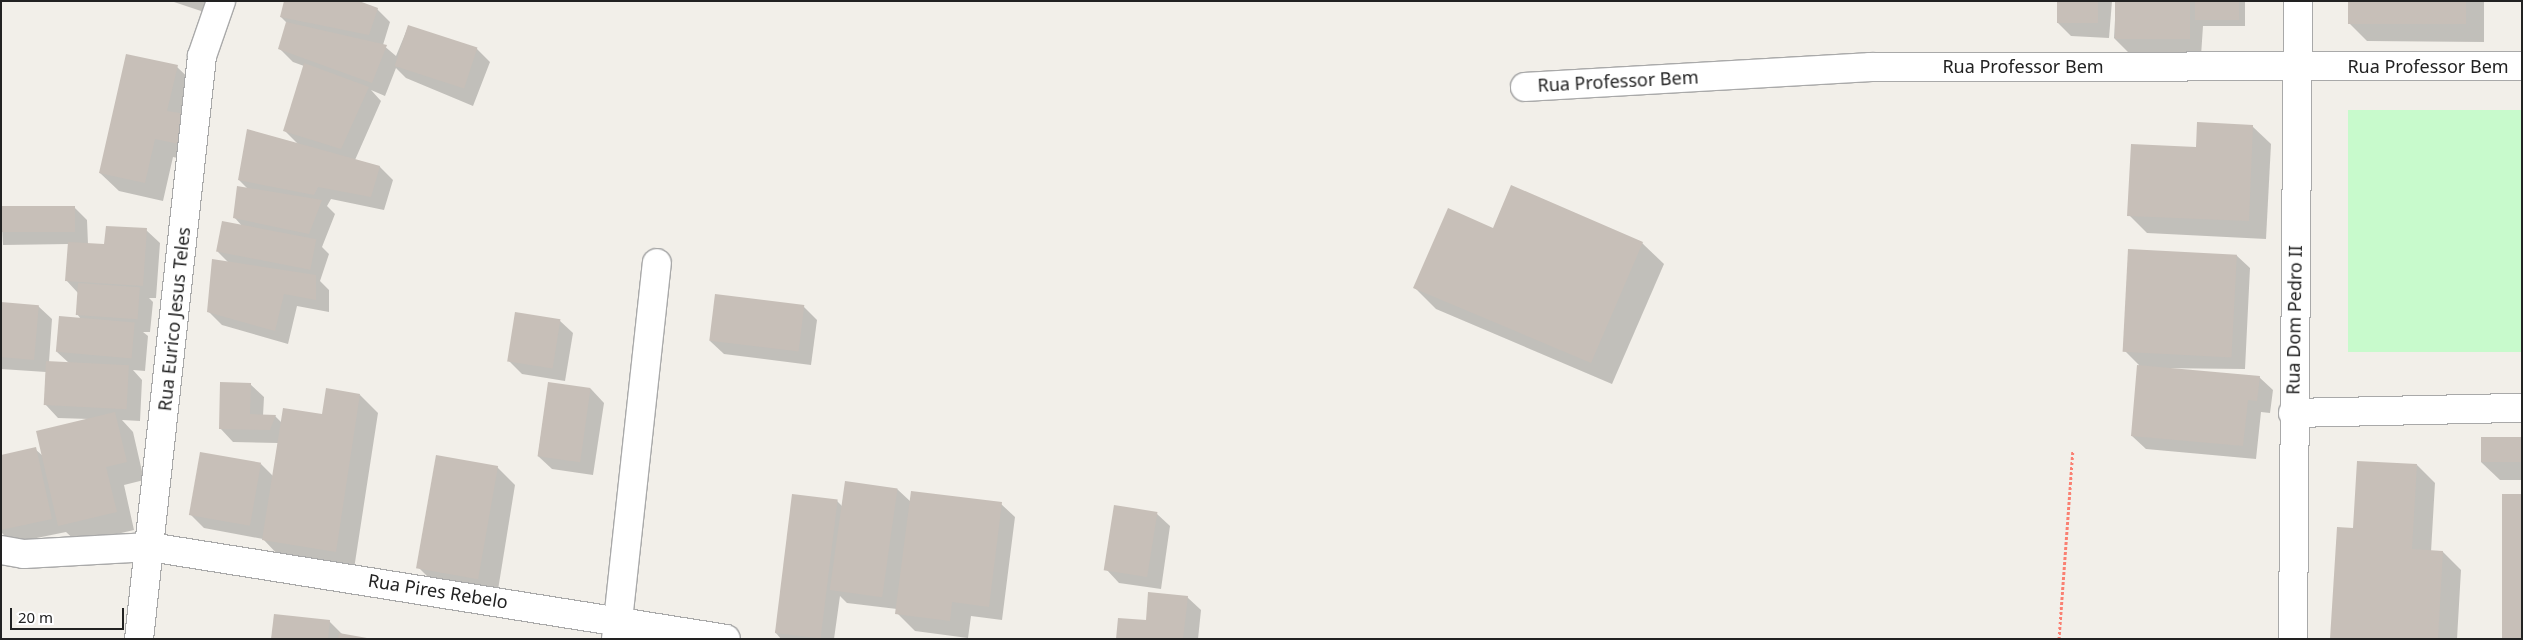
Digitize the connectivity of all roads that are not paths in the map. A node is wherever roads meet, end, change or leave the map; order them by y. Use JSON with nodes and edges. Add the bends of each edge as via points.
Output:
{"nodes":[{"id":1,"x":221,"y":1,"type":"edge"},
{"id":2,"x":2298,"y":1,"type":"edge"},
{"id":3,"x":2297,"y":66,"type":"junction"},
{"id":4,"x":2522,"y":66,"type":"edge"},
{"id":5,"x":1525,"y":87,"type":"dead end"},
{"id":6,"x":657,"y":263,"type":"dead end"},
{"id":7,"x":2522,"y":408,"type":"edge"},
{"id":8,"x":2293,"y":413,"type":"junction"},
{"id":9,"x":150,"y":547,"type":"junction"},
{"id":10,"x":1,"y":550,"type":"edge"},
{"id":11,"x":617,"y":629,"type":"edge"},
{"id":12,"x":139,"y":639,"type":"edge"},
{"id":13,"x":726,"y":639,"type":"edge"},
{"id":14,"x":2293,"y":639,"type":"edge"}],
"edges":[{"from":1,"to":9,"type":"street","name":"Rua Eurico Jesus Teles","via":[[202,56]]},
{"from":2,"to":3,"type":"street","name":"Rua Dom Pedro II"},
{"from":3,"to":4,"type":"street","name":"Rua Professor Bem"},
{"from":3,"to":5,"type":"street","name":"Rua Professor Bem","via":[[1870,67]]},
{"from":3,"to":8,"type":"street","name":"Rua Dom Pedro II"},
{"from":6,"to":11,"type":"street"},
{"from":7,"to":8,"type":"street"},
{"from":8,"to":14,"type":"street","name":"Rua Dom Pedro II"},
{"from":9,"to":10,"type":"street","name":"Rua Pires Rebelo","via":[[24,554]]},
{"from":9,"to":11,"type":"street","name":"Rua Pires Rebelo"},
{"from":9,"to":12,"type":"street","name":"Rua Eurico Jesus Teles"},
{"from":11,"to":13,"type":"street","name":"Rua Pires Rebelo"}]}
